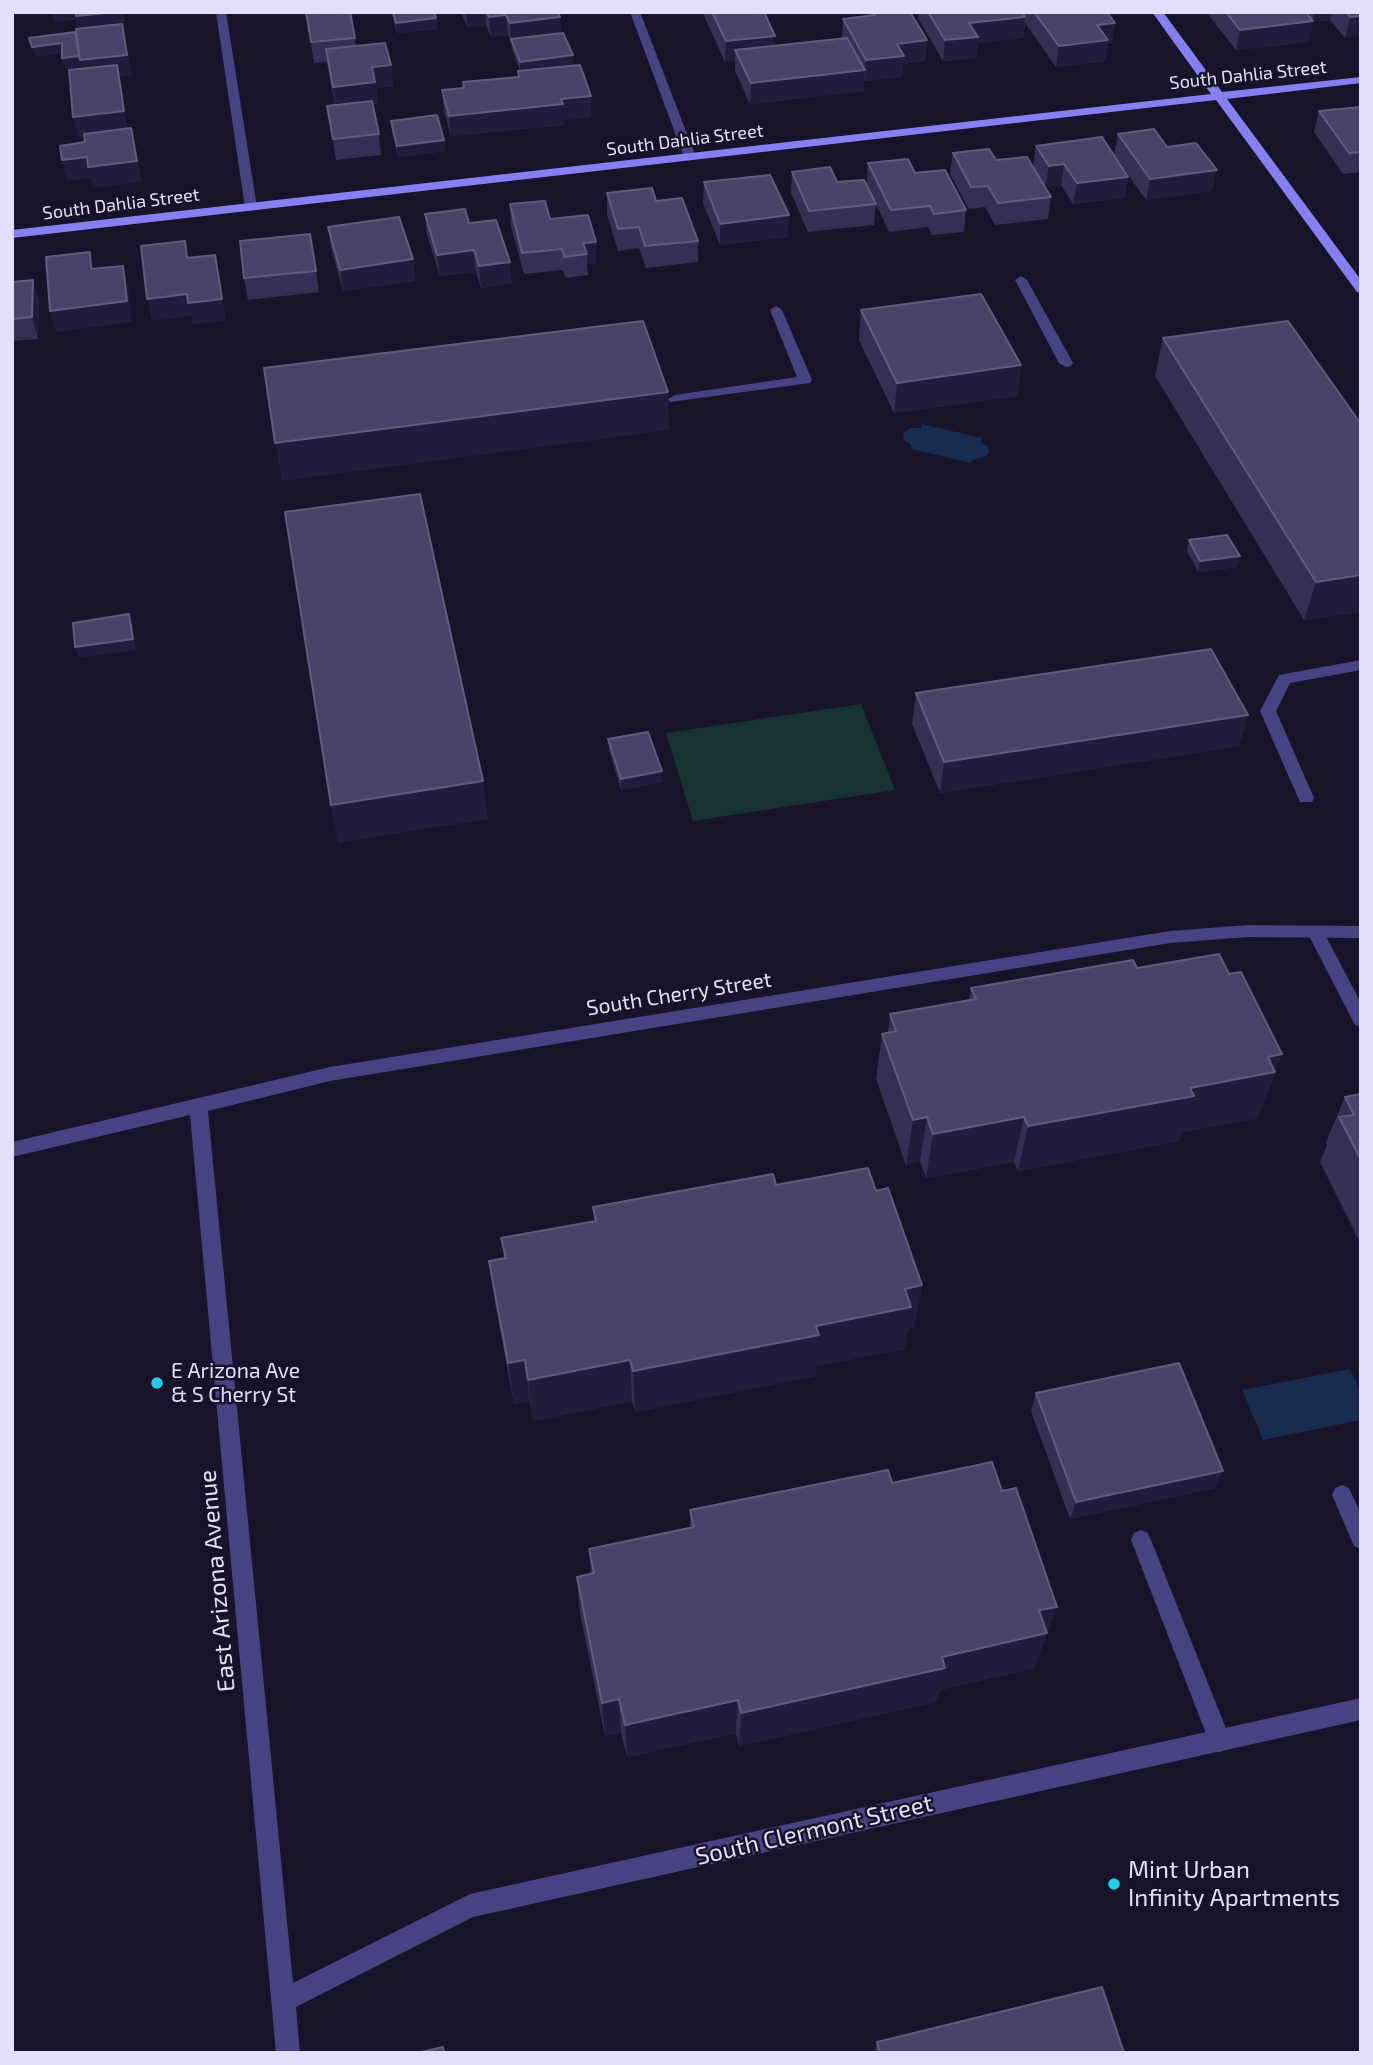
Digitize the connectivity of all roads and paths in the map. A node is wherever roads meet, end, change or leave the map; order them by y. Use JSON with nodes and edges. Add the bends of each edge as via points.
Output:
{"nodes":[{"id":1,"x":221,"y":12,"type":"edge"},
{"id":2,"x":635,"y":12,"type":"edge"},
{"id":3,"x":1157,"y":12,"type":"edge"},
{"id":4,"x":1361,"y":80,"type":"edge"},
{"id":5,"x":1218,"y":96,"type":"junction"},
{"id":6,"x":690,"y":157,"type":"junction"},
{"id":7,"x":251,"y":207,"type":"junction"},
{"id":8,"x":12,"y":234,"type":"edge"},
{"id":9,"x":1021,"y":280,"type":"dead end"},
{"id":10,"x":1361,"y":289,"type":"edge"},
{"id":11,"x":776,"y":310,"type":"dead end"},
{"id":12,"x":1066,"y":363,"type":"dead end"},
{"id":13,"x":675,"y":399,"type":"dead end"},
{"id":14,"x":1361,"y":666,"type":"edge"},
{"id":15,"x":1306,"y":798,"type":"dead end"},
{"id":16,"x":1315,"y":932,"type":"junction"},
{"id":17,"x":1361,"y":932,"type":"edge"},
{"id":18,"x":1361,"y":1020,"type":"edge"},
{"id":19,"x":198,"y":1105,"type":"junction"},
{"id":20,"x":12,"y":1150,"type":"edge"},
{"id":21,"x":1342,"y":1495,"type":"dead end"},
{"id":22,"x":1361,"y":1539,"type":"edge"},
{"id":23,"x":1142,"y":1540,"type":"dead end"},
{"id":24,"x":1361,"y":1709,"type":"edge"},
{"id":25,"x":1220,"y":1741,"type":"junction"},
{"id":26,"x":284,"y":2000,"type":"junction"},
{"id":27,"x":288,"y":2053,"type":"edge"}],
"edges":[{"from":1,"to":7,"type":"street"},
{"from":2,"to":6,"type":"street"},
{"from":3,"to":5,"type":"street"},
{"from":4,"to":5,"type":"street","name":"South Dahlia Street"},
{"from":5,"to":6,"type":"street","name":"South Dahlia Street"},
{"from":5,"to":10,"type":"street"},
{"from":6,"to":7,"type":"street","name":"South Dahlia Street"},
{"from":7,"to":8,"type":"street","name":"South Dahlia Street"},
{"from":9,"to":12,"type":"street"},
{"from":11,"to":13,"type":"street","via":[[804,380]]},
{"from":14,"to":15,"type":"street","via":[[1284,679],[1268,711]]},
{"from":16,"to":17,"type":"street","name":"South Cherry Street"},
{"from":16,"to":18,"type":"street"},
{"from":16,"to":19,"type":"street","name":"South Cherry Street","via":[[1157,939],[330,1074]]},
{"from":19,"to":20,"type":"street","name":"South Cherry Street"},
{"from":19,"to":26,"type":"street","name":"East Arizona Avenue"},
{"from":21,"to":22,"type":"street"},
{"from":23,"to":25,"type":"street"},
{"from":24,"to":25,"type":"street","name":"South Clermont Street"},
{"from":25,"to":26,"type":"street","name":"South Clermont Street","via":[[470,1906]]},
{"from":26,"to":27,"type":"street","name":"East Arizona Avenue"}]}
